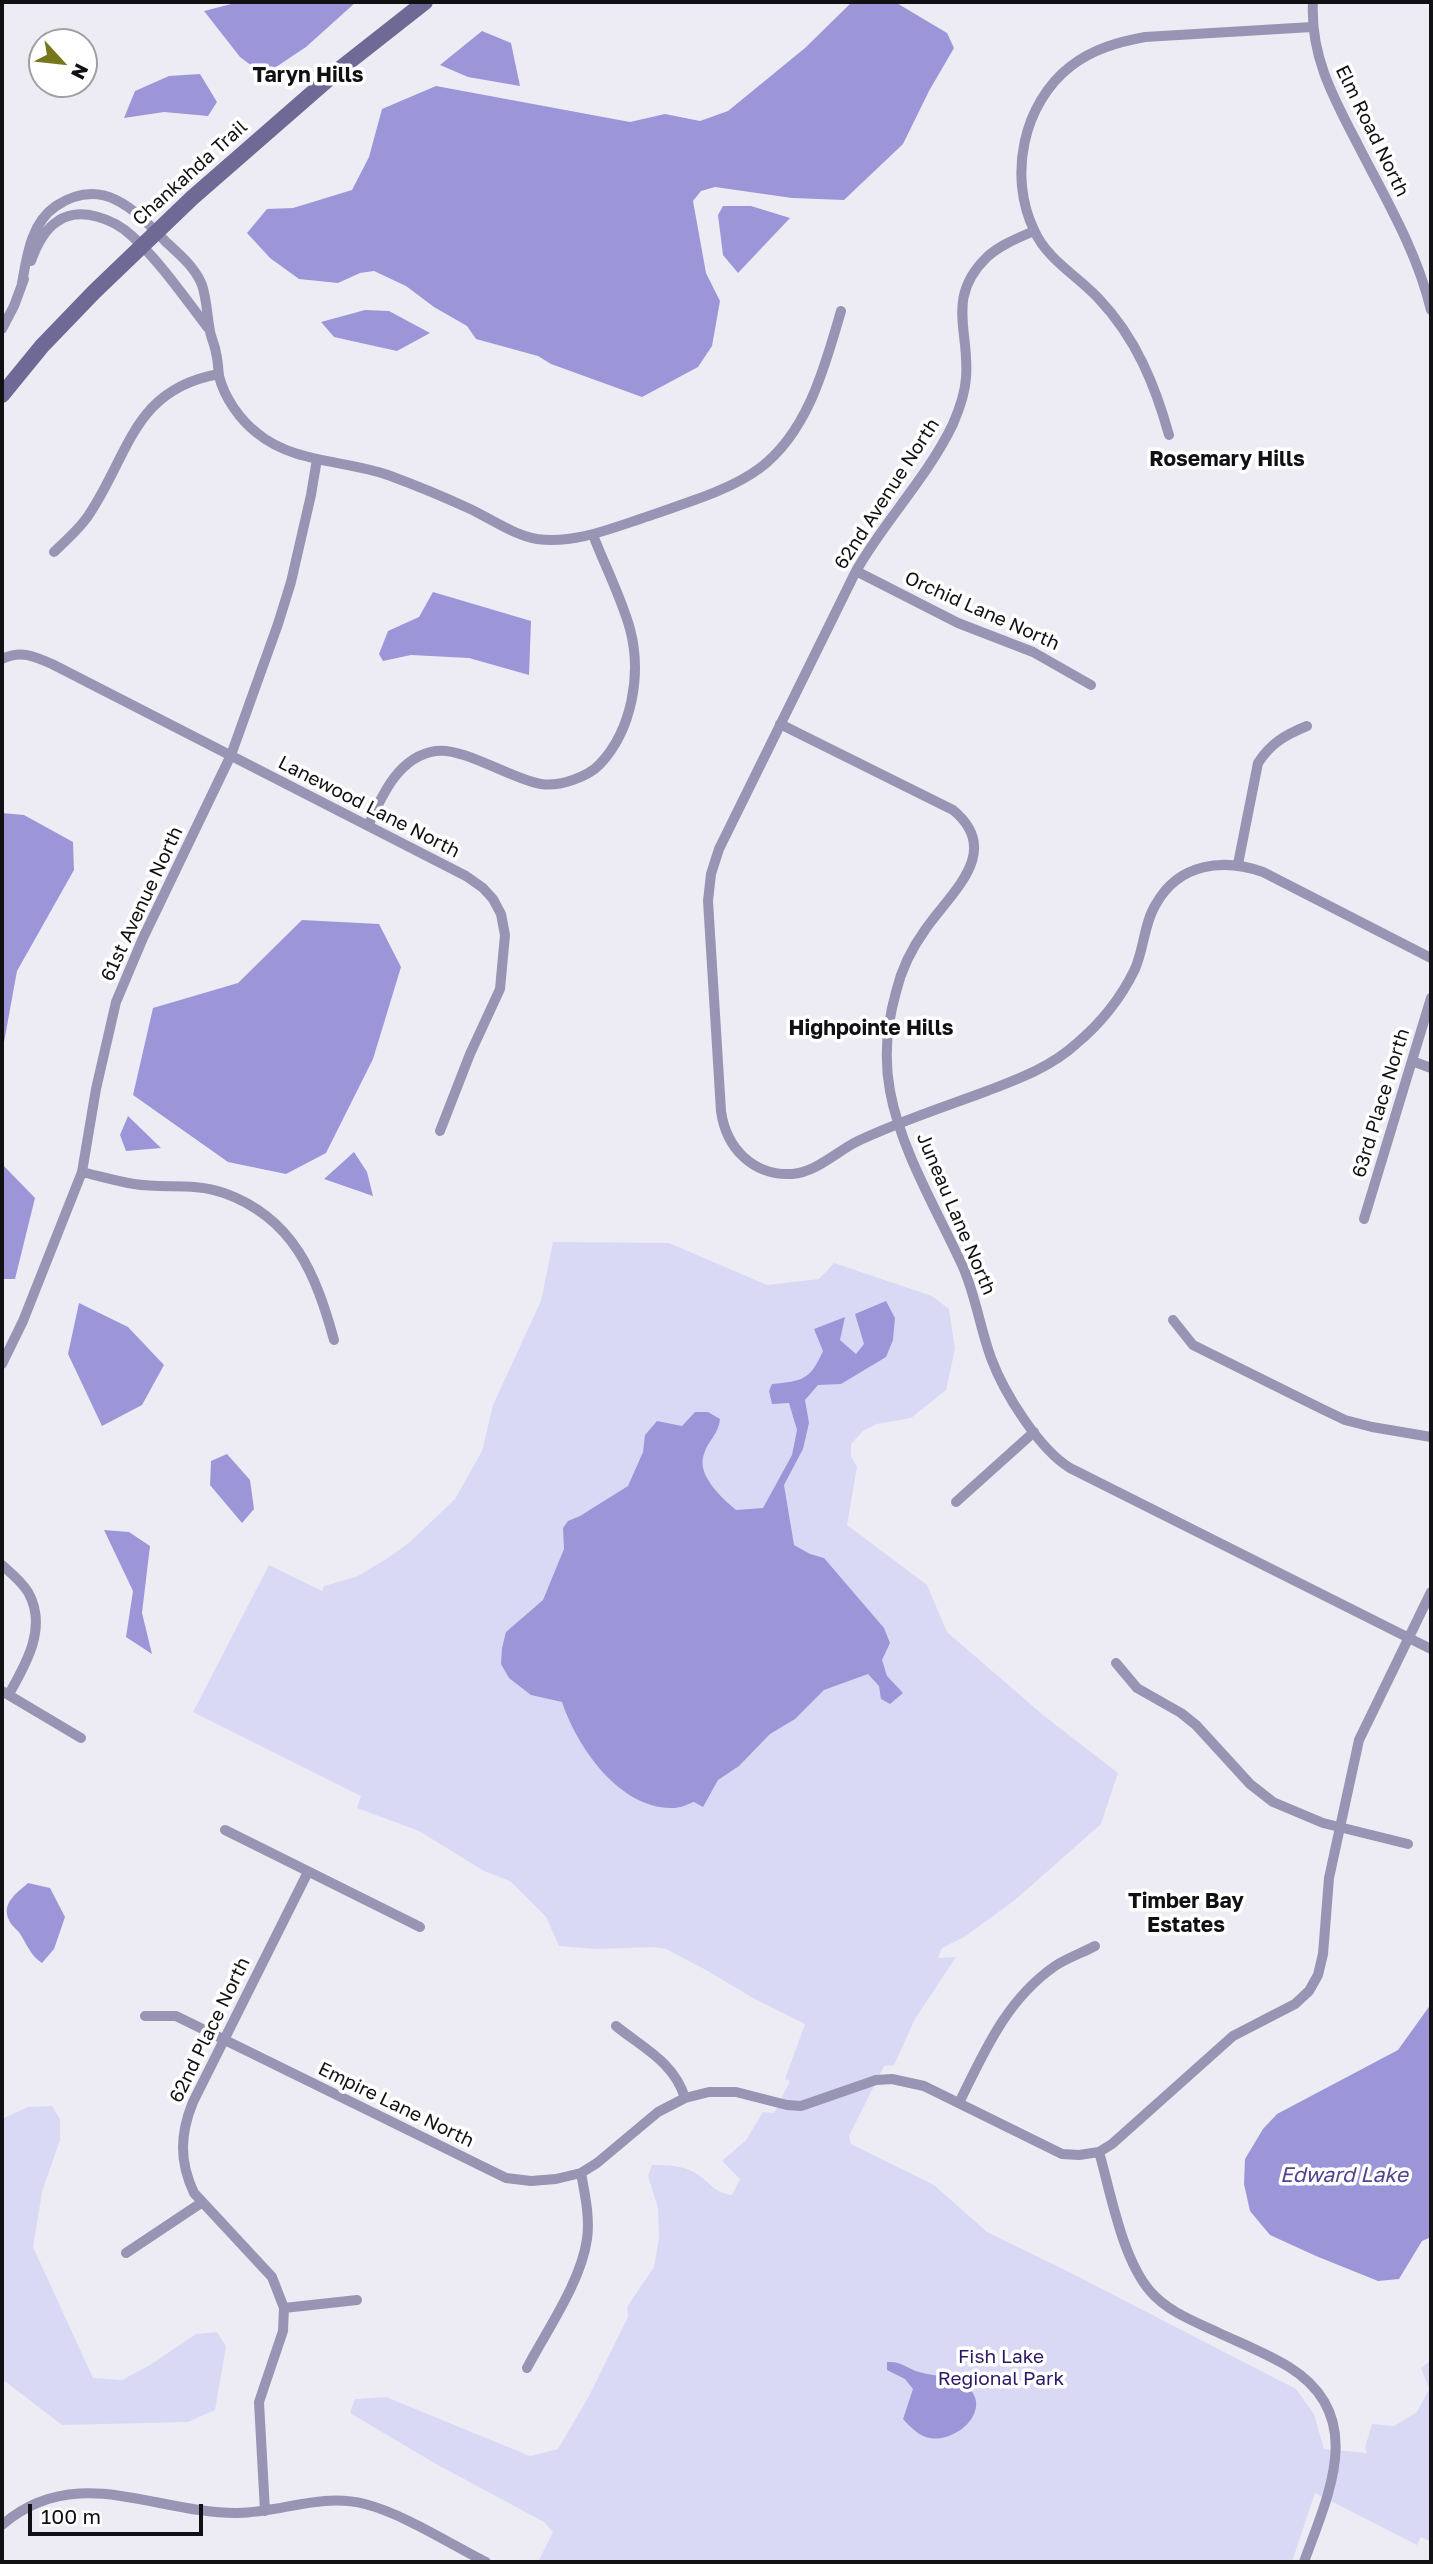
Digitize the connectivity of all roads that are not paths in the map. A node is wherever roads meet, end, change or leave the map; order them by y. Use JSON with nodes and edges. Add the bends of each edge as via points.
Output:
{"nodes":[{"id":1,"x":425,"y":2,"type":"edge"},
{"id":2,"x":1313,"y":2,"type":"edge"},
{"id":3,"x":1312,"y":27,"type":"junction"},
{"id":4,"x":156,"y":231,"type":"junction"},
{"id":5,"x":1034,"y":231,"type":"junction"},
{"id":6,"x":141,"y":246,"type":"junction"},
{"id":7,"x":22,"y":283,"type":"junction"},
{"id":8,"x":1428,"y":284,"type":"edge"},
{"id":9,"x":1431,"y":310,"type":"edge"},
{"id":10,"x":841,"y":311,"type":"dead end"},
{"id":11,"x":2,"y":328,"type":"edge"},
{"id":12,"x":209,"y":331,"type":"junction"},
{"id":13,"x":219,"y":374,"type":"junction"},
{"id":14,"x":2,"y":395,"type":"edge"},
{"id":15,"x":1169,"y":435,"type":"dead end"},
{"id":16,"x":317,"y":459,"type":"junction"},
{"id":17,"x":593,"y":535,"type":"junction"},
{"id":18,"x":54,"y":552,"type":"dead end"},
{"id":19,"x":856,"y":571,"type":"junction"},
{"id":20,"x":2,"y":659,"type":"edge"},
{"id":21,"x":1091,"y":685,"type":"dead end"},
{"id":22,"x":779,"y":724,"type":"junction"},
{"id":23,"x":1307,"y":726,"type":"dead end"},
{"id":24,"x":231,"y":755,"type":"junction"},
{"id":25,"x":368,"y":826,"type":"junction"},
{"id":26,"x":1238,"y":864,"type":"junction"},
{"id":27,"x":1431,"y":958,"type":"edge"},
{"id":28,"x":1431,"y":998,"type":"edge"},
{"id":29,"x":1412,"y":1061,"type":"junction"},
{"id":30,"x":1431,"y":1068,"type":"edge"},
{"id":31,"x":899,"y":1124,"type":"junction"},
{"id":32,"x":440,"y":1131,"type":"dead end"},
{"id":33,"x":82,"y":1172,"type":"junction"},
{"id":34,"x":1364,"y":1219,"type":"dead end"},
{"id":35,"x":1173,"y":1320,"type":"dead end"},
{"id":36,"x":334,"y":1340,"type":"dead end"},
{"id":37,"x":2,"y":1364,"type":"edge"},
{"id":38,"x":1034,"y":1432,"type":"junction"},
{"id":39,"x":1431,"y":1437,"type":"edge"},
{"id":40,"x":956,"y":1502,"type":"dead end"},
{"id":41,"x":2,"y":1565,"type":"edge"},
{"id":42,"x":1431,"y":1592,"type":"edge"},
{"id":43,"x":1408,"y":1637,"type":"junction"},
{"id":44,"x":1431,"y":1649,"type":"edge"},
{"id":45,"x":1116,"y":1663,"type":"dead end"},
{"id":46,"x":5,"y":1692,"type":"edge"},
{"id":47,"x":81,"y":1738,"type":"dead end"},
{"id":48,"x":1339,"y":1828,"type":"junction"},
{"id":49,"x":225,"y":1830,"type":"dead end"},
{"id":50,"x":1408,"y":1844,"type":"dead end"},
{"id":51,"x":308,"y":1872,"type":"junction"},
{"id":52,"x":420,"y":1927,"type":"dead end"},
{"id":53,"x":1095,"y":1946,"type":"dead end"},
{"id":54,"x":145,"y":2016,"type":"dead end"},
{"id":55,"x":616,"y":2026,"type":"dead end"},
{"id":56,"x":225,"y":2039,"type":"junction"},
{"id":57,"x":685,"y":2098,"type":"junction"},
{"id":58,"x":958,"y":2103,"type":"junction"},
{"id":59,"x":1099,"y":2152,"type":"junction"},
{"id":60,"x":581,"y":2173,"type":"junction"},
{"id":61,"x":201,"y":2203,"type":"junction"},
{"id":62,"x":126,"y":2253,"type":"dead end"},
{"id":63,"x":357,"y":2300,"type":"dead end"},
{"id":64,"x":284,"y":2308,"type":"junction"},
{"id":65,"x":527,"y":2368,"type":"dead end"},
{"id":66,"x":265,"y":2511,"type":"junction"},
{"id":67,"x":2,"y":2525,"type":"edge"},
{"id":68,"x":486,"y":2562,"type":"edge"},
{"id":69,"x":1304,"y":2562,"type":"edge"}],
"edges":[{"from":1,"to":4,"type":"street","name":"Chankahda Trail","via":[[341,68]]},
{"from":2,"to":3,"type":"street","name":"Elm Road North"},
{"from":3,"to":5,"type":"street","via":[[1118,41],[1071,66],[1052,85],[1027,130],[1022,182]]},
{"from":3,"to":8,"type":"street","name":"Elm Road North","via":[[1323,73]]},
{"from":4,"to":6,"type":"street","name":"Chankahda Trail"},
{"from":4,"to":7,"type":"street","via":[[118,199],[96,195],[70,200],[56,206],[37,228]]},
{"from":4,"to":12,"type":"street","via":[[201,284]]},
{"from":5,"to":15,"type":"street","via":[[1123,328],[1143,361]]},
{"from":5,"to":19,"type":"street","name":"62nd Avenue North","via":[[988,256],[967,285],[961,321],[967,368],[962,400],[936,456]]},
{"from":6,"to":7,"type":"street","via":[[109,220],[68,216],[47,232],[36,248]]},
{"from":6,"to":12,"type":"street"},
{"from":6,"to":14,"type":"street","name":"Chankahda Trail","via":[[42,346]]},
{"from":7,"to":11,"type":"street"},
{"from":8,"to":9,"type":"street","name":"Elm Road North"},
{"from":10,"to":17,"type":"street","via":[[807,408],[780,451],[729,486]]},
{"from":12,"to":13,"type":"street"},
{"from":13,"to":16,"type":"street","via":[[243,421],[256,433],[281,448]]},
{"from":13,"to":18,"type":"street","via":[[185,383],[144,416],[89,515]]},
{"from":16,"to":17,"type":"street","via":[[388,475],[534,538],[564,540]]},
{"from":16,"to":24,"type":"street","name":"61st Avenue North","via":[[291,582]]},
{"from":17,"to":25,"type":"street","via":[[630,629],[634,654],[626,723],[610,752],[585,774],[545,785],[448,750],[433,751],[403,766]]},
{"from":19,"to":21,"type":"street","name":"Orchid Lane North","via":[[958,623],[1033,652]]},
{"from":19,"to":22,"type":"street","name":"62nd Avenue North"},
{"from":20,"to":24,"type":"street","name":"Lanewood Lane North","via":[[20,653],[33,655]]},
{"from":22,"to":31,"type":"street","name":"Juneau Lane North","via":[[953,810],[975,841],[975,853],[961,883],[925,930],[896,989],[887,1057]]},
{"from":22,"to":31,"type":"street","name":"62nd Avenue North","via":[[711,874],[709,928],[723,1129],[743,1158],[759,1168],[794,1174]]},
{"from":23,"to":26,"type":"street","via":[[1279,738],[1258,763]]},
{"from":24,"to":25,"type":"street","name":"Lanewood Lane North"},
{"from":24,"to":33,"type":"street","name":"61st Avenue North","via":[[116,1002]]},
{"from":25,"to":32,"type":"street","name":"Lanewood Lane North","via":[[483,887],[501,914],[505,935],[500,989]]},
{"from":26,"to":27,"type":"street","via":[[1263,872]]},
{"from":26,"to":31,"type":"street","name":"62nd Avenue North","via":[[1201,867],[1167,889],[1155,904],[1134,970],[1118,998],[1074,1046],[1018,1079]]},
{"from":28,"to":29,"type":"street","name":"63rd Place North"},
{"from":29,"to":30,"type":"street"},
{"from":29,"to":34,"type":"street","name":"63rd Place North"},
{"from":31,"to":38,"type":"street","name":"Juneau Lane North","via":[[967,1278],[1000,1379]]},
{"from":33,"to":36,"type":"street","via":[[135,1185],[191,1186],[223,1193],[253,1207],[298,1250],[314,1276]]},
{"from":33,"to":37,"type":"street","name":"61st Avenue North"},
{"from":35,"to":39,"type":"street","via":[[1193,1345],[1345,1420]]},
{"from":38,"to":40,"type":"street"},
{"from":38,"to":43,"type":"street","name":"Juneau Lane North","via":[[1048,1451],[1070,1468]]},
{"from":41,"to":46,"type":"street","via":[[29,1593],[36,1621],[27,1662]]},
{"from":42,"to":43,"type":"street"},
{"from":43,"to":44,"type":"street","name":"Juneau Lane North"},
{"from":43,"to":48,"type":"street","via":[[1359,1740]]},
{"from":45,"to":48,"type":"street","via":[[1137,1688],[1196,1725],[1250,1784],[1273,1802]]},
{"from":46,"to":47,"type":"street"},
{"from":48,"to":50,"type":"street"},
{"from":48,"to":59,"type":"street","via":[[1329,1878],[1323,1954],[1309,1991],[1295,2004],[1233,2036]]},
{"from":49,"to":51,"type":"street"},
{"from":51,"to":52,"type":"street"},
{"from":51,"to":56,"type":"street","name":"62nd Place North"},
{"from":53,"to":58,"type":"street","via":[[1057,1964],[1018,1998],[996,2029]]},
{"from":54,"to":56,"type":"street","name":"Empire Lane North","via":[[176,2016]]},
{"from":55,"to":57,"type":"street","via":[[672,2071]]},
{"from":56,"to":60,"type":"street","name":"Empire Lane North","via":[[506,2178],[531,2181]]},
{"from":56,"to":61,"type":"street","name":"62nd Place North","via":[[193,2102],[181,2140],[186,2176]]},
{"from":57,"to":58,"type":"street","name":"Empire Lane North","via":[[736,2092],[801,2106],[876,2080],[892,2079],[924,2086]]},
{"from":57,"to":60,"type":"street","name":"Empire Lane North","via":[[658,2112]]},
{"from":58,"to":59,"type":"street","name":"Empire Lane North","via":[[1062,2154]]},
{"from":59,"to":69,"type":"street","via":[[1128,2251],[1149,2290],[1179,2314],[1288,2367],[1317,2392],[1326,2408],[1337,2444],[1335,2469]]},
{"from":60,"to":65,"type":"street","via":[[587,2214],[582,2258]]},
{"from":61,"to":62,"type":"street"},
{"from":61,"to":64,"type":"street","name":"62nd Place North","via":[[272,2277]]},
{"from":63,"to":64,"type":"street"},
{"from":64,"to":66,"type":"street","via":[[283,2331],[259,2402]]},
{"from":66,"to":67,"type":"street","via":[[215,2513],[89,2493],[32,2506]]},
{"from":66,"to":68,"type":"street","via":[[317,2500],[367,2504]]}]}
